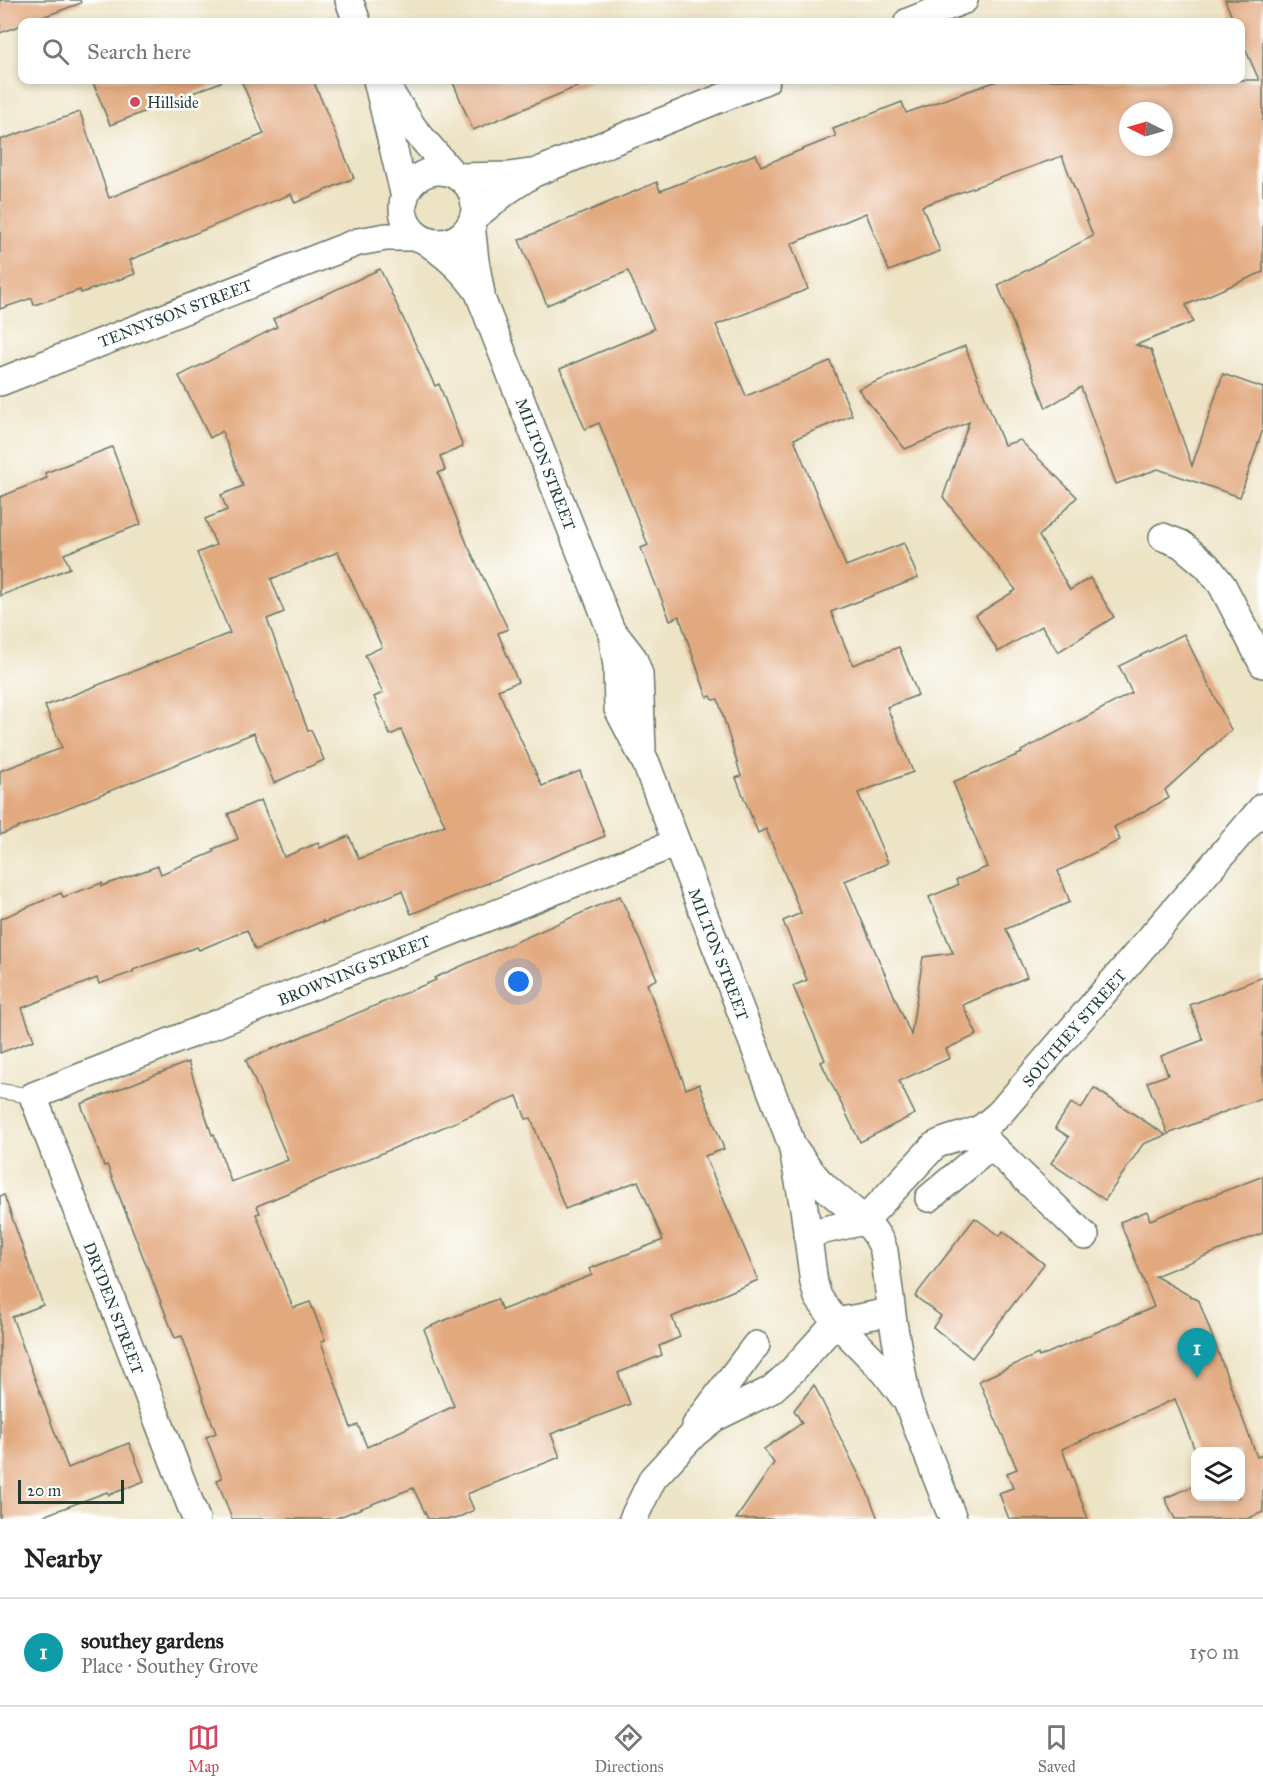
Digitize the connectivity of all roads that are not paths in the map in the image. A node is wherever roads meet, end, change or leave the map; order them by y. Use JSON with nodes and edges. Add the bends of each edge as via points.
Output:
{"nodes":[{"id":1,"x":349,"y":0,"type":"edge"},
{"id":2,"x":964,"y":0,"type":"edge"},
{"id":3,"x":356,"y":18,"type":"edge"},
{"id":4,"x":918,"y":18,"type":"edge"},
{"id":5,"x":378,"y":84,"type":"edge"},
{"id":6,"x":385,"y":84,"type":"edge"},
{"id":7,"x":756,"y":84,"type":"edge"},
{"id":8,"x":534,"y":173,"type":"junction"},
{"id":9,"x":455,"y":175,"type":"junction"},
{"id":10,"x":404,"y":201,"type":"junction"},
{"id":11,"x":473,"y":220,"type":"junction"},
{"id":12,"x":422,"y":239,"type":"junction"},
{"id":13,"x":351,"y":245,"type":"junction"},
{"id":14,"x":483,"y":304,"type":"junction"},
{"id":15,"x":0,"y":381,"type":"edge"},
{"id":16,"x":1163,"y":537,"type":"dead end"},
{"id":17,"x":1263,"y":664,"type":"edge"},
{"id":18,"x":1263,"y":807,"type":"edge"},
{"id":19,"x":676,"y":843,"type":"junction"},
{"id":20,"x":0,"y":1091,"type":"edge"},
{"id":21,"x":33,"y":1096,"type":"junction"},
{"id":22,"x":984,"y":1139,"type":"junction"},
{"id":23,"x":792,"y":1145,"type":"junction"},
{"id":24,"x":928,"y":1198,"type":"dead end"},
{"id":25,"x":864,"y":1221,"type":"junction"},
{"id":26,"x":807,"y":1234,"type":"junction"},
{"id":27,"x":1085,"y":1236,"type":"dead end"},
{"id":28,"x":891,"y":1312,"type":"junction"},
{"id":29,"x":836,"y":1322,"type":"junction"},
{"id":30,"x":756,"y":1345,"type":"dead end"},
{"id":31,"x":907,"y":1401,"type":"junction"},
{"id":32,"x":678,"y":1450,"type":"junction"},
{"id":33,"x":196,"y":1519,"type":"edge"},
{"id":34,"x":633,"y":1519,"type":"edge"},
{"id":35,"x":953,"y":1519,"type":"edge"}],
"edges":[{"from":1,"to":3,"type":"street"},
{"from":2,"to":4,"type":"street"},
{"from":5,"to":10,"type":"street"},
{"from":6,"to":9,"type":"street","via":[[414,129]]},
{"from":7,"to":8,"type":"street"},
{"from":8,"to":9,"type":"street"},
{"from":8,"to":11,"type":"street"},
{"from":9,"to":10,"type":"street","via":[[438,171],[423,175],[412,184]]},
{"from":9,"to":11,"type":"street","via":[[473,194]]},
{"from":10,"to":12,"type":"street","via":[[405,219]]},
{"from":10,"to":13,"type":"street","name":"TENNYSON STREET","via":[[371,233]]},
{"from":11,"to":12,"type":"street","via":[[455,240],[441,244]]},
{"from":11,"to":14,"type":"street","name":"MILTON STREET"},
{"from":12,"to":13,"type":"street","name":"TENNYSON STREET","via":[[378,237]]},
{"from":12,"to":14,"type":"street","name":"MILTON STREET","via":[[452,260],[479,293]]},
{"from":13,"to":15,"type":"street","name":"TENNYSON STREET"},
{"from":14,"to":19,"type":"street","name":"MILTON STREET","via":[[609,624],[616,657],[618,709],[645,763]]},
{"from":16,"to":17,"type":"street","via":[[1181,544],[1222,585]]},
{"from":18,"to":22,"type":"street","name":"SOUTHEY STREET","via":[[988,1124]]},
{"from":19,"to":21,"type":"street","name":"BROWNING STREET"},
{"from":19,"to":23,"type":"street","name":"MILTON STREET"},
{"from":20,"to":21,"type":"lane"},
{"from":21,"to":33,"type":"street","name":"DRYDEN STREET"},
{"from":22,"to":24,"type":"street"},
{"from":22,"to":25,"type":"street","name":"SOUTHEY STREET","via":[[949,1138],[934,1146]]},
{"from":22,"to":27,"type":"street"},
{"from":23,"to":25,"type":"street","name":"MILTON STREET","via":[[822,1185]]},
{"from":23,"to":26,"type":"street","name":"MILTON STREET"},
{"from":25,"to":26,"type":"street"},
{"from":25,"to":28,"type":"street","name":"MILTON STREET","via":[[882,1247]]},
{"from":26,"to":29,"type":"street","name":"MILTON STREET","via":[[816,1291]]},
{"from":28,"to":29,"type":"street"},
{"from":28,"to":31,"type":"street","name":"MILTON STREET"},
{"from":29,"to":31,"type":"street","name":"MILTON STREET","via":[[885,1372]]},
{"from":29,"to":32,"type":"street","via":[[783,1380],[702,1426]]},
{"from":30,"to":32,"type":"street"},
{"from":31,"to":35,"type":"street","name":"MILTON STREET"},
{"from":32,"to":34,"type":"street","via":[[653,1478]]}]}
